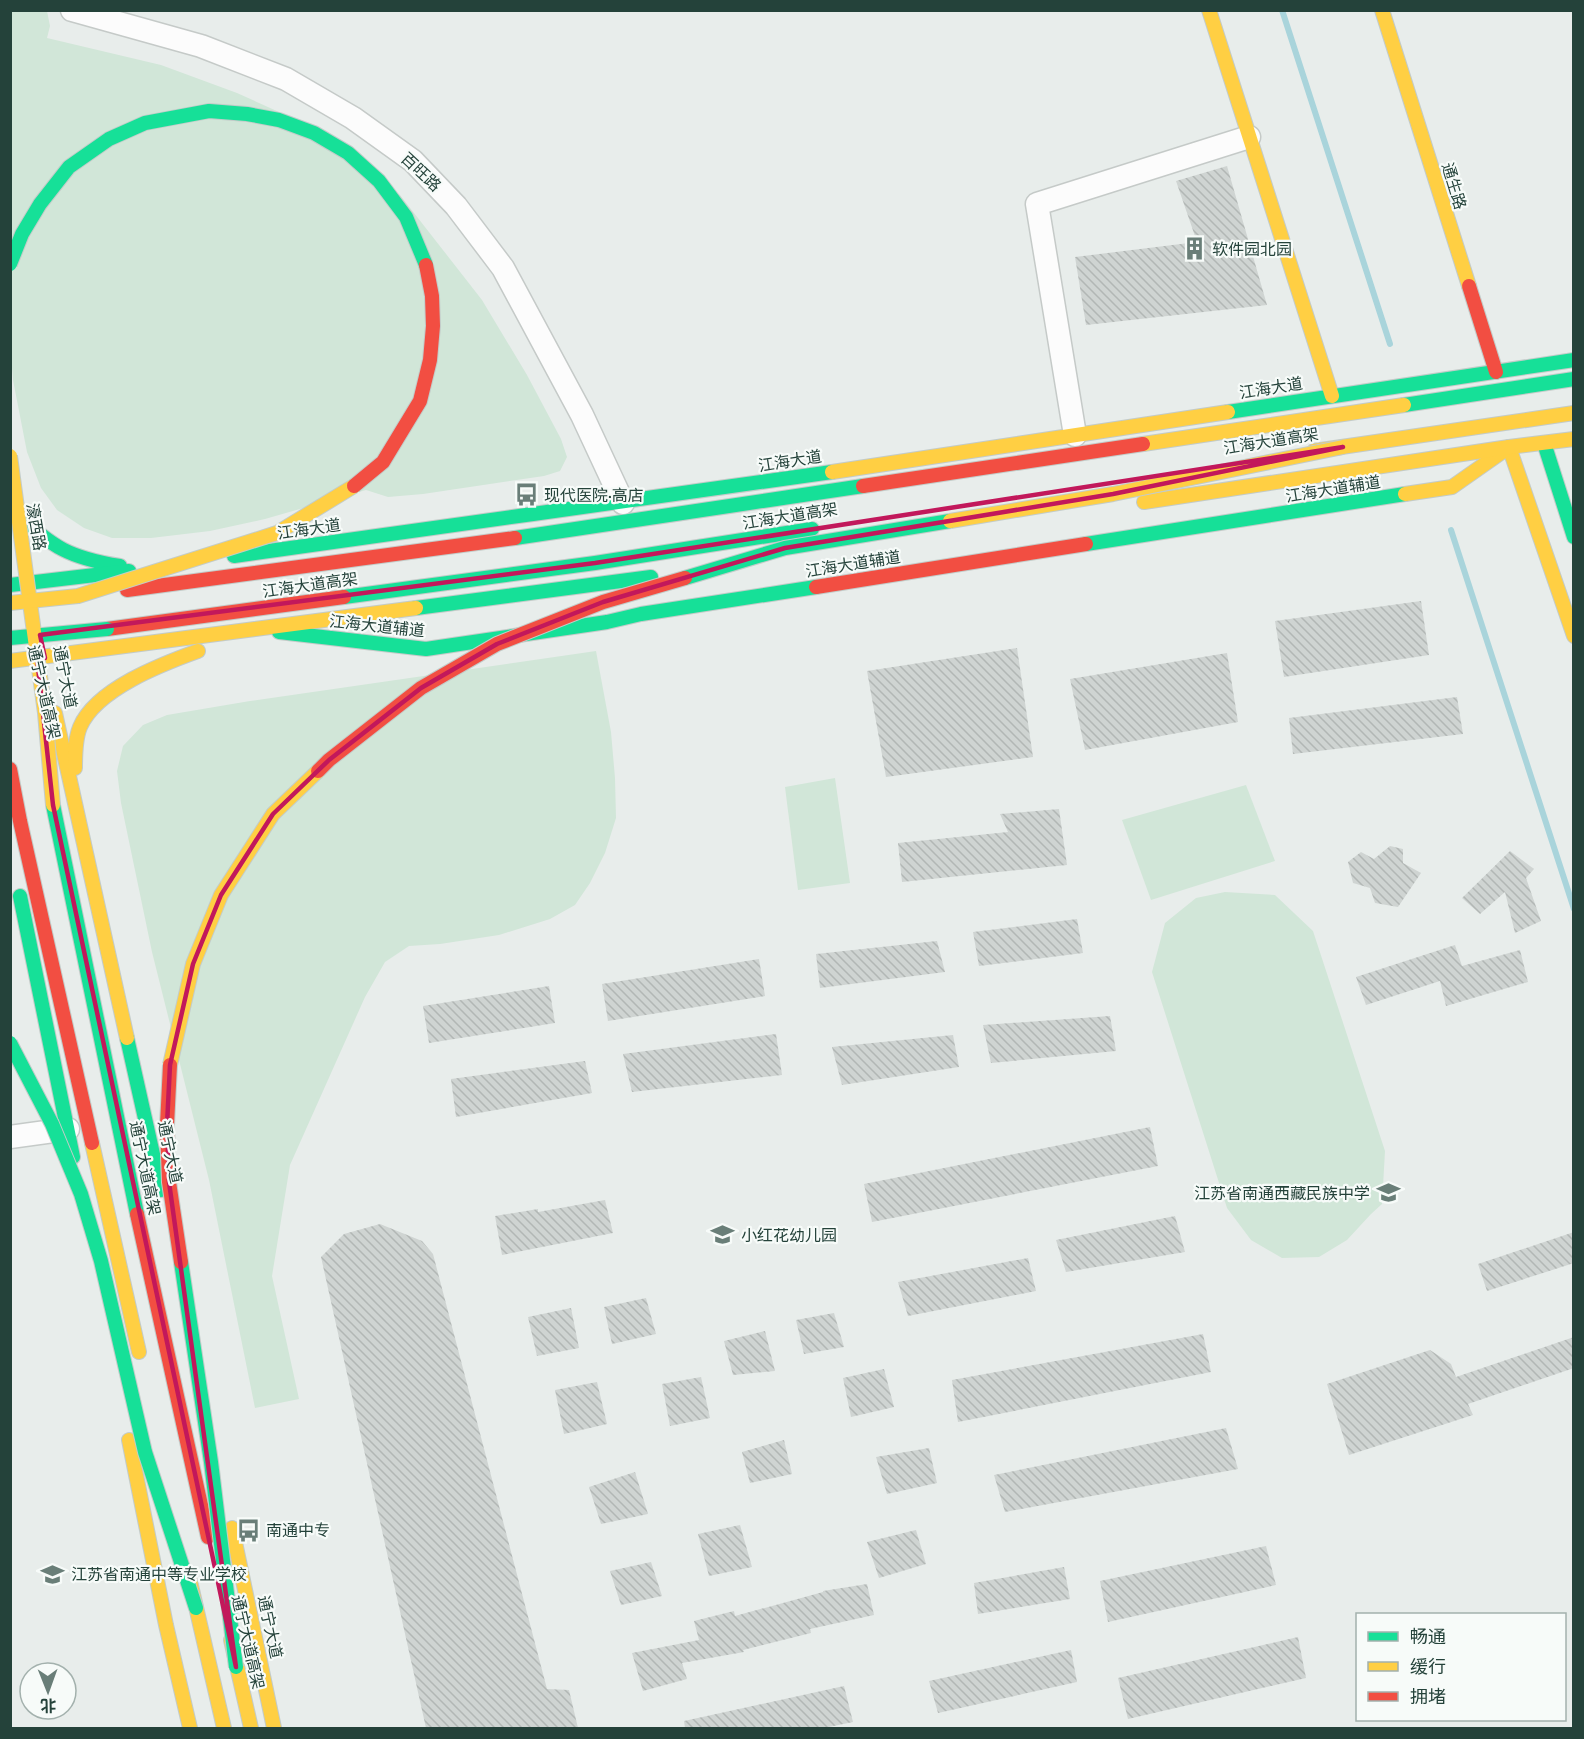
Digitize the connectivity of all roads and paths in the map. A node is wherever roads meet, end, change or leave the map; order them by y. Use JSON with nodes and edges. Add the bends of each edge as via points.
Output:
{"nodes":[{"id":1,"x":72,"y":10,"type":"edge"},
{"id":2,"x":1209,"y":10,"type":"edge"},
{"id":3,"x":1382,"y":10,"type":"edge"},
{"id":4,"x":1249,"y":136,"type":"junction"},
{"id":5,"x":10,"y":264,"type":"edge"},
{"id":6,"x":1574,"y":360,"type":"edge"},
{"id":7,"x":1496,"y":372,"type":"junction"},
{"id":8,"x":1574,"y":379,"type":"edge"},
{"id":9,"x":1332,"y":396,"type":"junction"},
{"id":10,"x":1574,"y":413,"type":"edge"},
{"id":11,"x":1075,"y":435,"type":"junction"},
{"id":12,"x":1574,"y":439,"type":"edge"},
{"id":13,"x":1544,"y":443,"type":"junction"},
{"id":14,"x":1342,"y":447,"type":"junction"},
{"id":15,"x":1509,"y":447,"type":"junction"},
{"id":16,"x":10,"y":456,"type":"edge"},
{"id":17,"x":10,"y":478,"type":"edge"},
{"id":18,"x":623,"y":502,"type":"junction"},
{"id":19,"x":17,"y":513,"type":"junction"},
{"id":20,"x":910,"y":514,"type":"dead end"},
{"id":21,"x":829,"y":526,"type":"dead end"},
{"id":22,"x":1574,"y":537,"type":"edge"},
{"id":23,"x":142,"y":569,"type":"junction"},
{"id":24,"x":29,"y":582,"type":"junction"},
{"id":25,"x":10,"y":585,"type":"edge"},
{"id":26,"x":78,"y":596,"type":"junction"},
{"id":27,"x":10,"y":603,"type":"edge"},
{"id":28,"x":13,"y":623,"type":"dead end"},
{"id":29,"x":259,"y":630,"type":"junction"},
{"id":30,"x":1574,"y":636,"type":"edge"},
{"id":31,"x":10,"y":638,"type":"edge"},
{"id":32,"x":45,"y":658,"type":"junction"},
{"id":33,"x":10,"y":662,"type":"edge"},
{"id":34,"x":23,"y":679,"type":"dead end"},
{"id":35,"x":32,"y":713,"type":"dead end"},
{"id":36,"x":10,"y":769,"type":"edge"},
{"id":37,"x":10,"y":787,"type":"edge"},
{"id":38,"x":53,"y":805,"type":"junction"},
{"id":39,"x":79,"y":818,"type":"junction"},
{"id":40,"x":20,"y":821,"type":"junction"},
{"id":41,"x":14,"y":885,"type":"edge"},
{"id":42,"x":10,"y":1043,"type":"edge"},
{"id":43,"x":68,"y":1129,"type":"junction"},
{"id":44,"x":10,"y":1137,"type":"edge"},
{"id":45,"x":141,"y":1365,"type":"dead end"},
{"id":46,"x":165,"y":1469,"type":"dead end"},
{"id":47,"x":196,"y":1608,"type":"junction"},
{"id":48,"x":236,"y":1667,"type":"junction"},
{"id":49,"x":190,"y":1728,"type":"edge"},
{"id":50,"x":224,"y":1728,"type":"edge"},
{"id":51,"x":251,"y":1728,"type":"edge"},
{"id":52,"x":274,"y":1728,"type":"edge"}],
"edges":[{"from":1,"to":18,"type":"street","name":"百旺路","via":[[201,46],[286,79],[353,118],[413,162],[456,206],[503,268],[582,415]]},
{"from":2,"to":4,"type":"main road"},
{"from":3,"to":7,"type":"main road","name":"通生路"},
{"from":4,"to":9,"type":"main road"},
{"from":4,"to":11,"type":"street","via":[[1037,204]]},
{"from":5,"to":26,"type":"main road","bridge":true,"via":[[40,204],[69,168],[109,139],[145,123],[209,111],[279,120],[314,133],[348,153],[380,181],[406,217],[427,267],[433,326],[430,360],[420,401],[383,462],[353,487],[276,533]]},
{"from":6,"to":7,"type":"main road","name":"江海大道"},
{"from":7,"to":9,"type":"main road","name":"江海大道"},
{"from":8,"to":26,"type":"main road","name":"江海大道高架","bridge":true,"via":[[615,524]]},
{"from":9,"to":11,"type":"main road","name":"江海大道"},
{"from":10,"to":14,"type":"main road","name":"江海大道高架"},
{"from":11,"to":18,"type":"main road","name":"江海大道"},
{"from":12,"to":13,"type":"main road"},
{"from":13,"to":15,"type":"main road"},
{"from":13,"to":22,"type":"main road"},
{"from":14,"to":20,"type":"main road","name":"江海大道高架","bridge":true},
{"from":14,"to":48,"type":"main road","bridge":true,"via":[[1113,494],[785,548],[603,602],[497,644],[421,688],[328,760],[273,814],[221,895],[193,964],[170,1065],[167,1125],[169,1182],[211,1462]]},
{"from":15,"to":29,"type":"main road","via":[[602,585]]},
{"from":15,"to":29,"type":"main road","name":"江海大道辅道","via":[[1452,487],[426,649]]},
{"from":15,"to":30,"type":"main road"},
{"from":16,"to":38,"type":"main road","bridge":true,"via":[[45,713]]},
{"from":17,"to":19,"type":"main road","name":"濠西路"},
{"from":18,"to":23,"type":"main road","name":"江海大道"},
{"from":19,"to":23,"type":"main road","via":[[46,541],[68,552],[105,564]]},
{"from":19,"to":24,"type":"main road","name":"濠西路"},
{"from":21,"to":31,"type":"main road","name":"江海大道高架","bridge":true,"via":[[583,564],[107,629]]},
{"from":23,"to":24,"type":"main road","name":"江海大道"},
{"from":24,"to":25,"type":"main road","name":"江海大道"},
{"from":24,"to":32,"type":"main road","name":"通宁大道"},
{"from":26,"to":27,"type":"main road","name":"江海大道高架","bridge":true},
{"from":28,"to":34,"type":"main road","name":"通宁大道高架"},
{"from":29,"to":32,"type":"main road"},
{"from":29,"to":39,"type":"main road","via":[[157,666],[104,697],[80,724],[75,757]]},
{"from":32,"to":33,"type":"main road"},
{"from":32,"to":39,"type":"main road","name":"通宁大道"},
{"from":35,"to":38,"type":"main road","name":"通宁大道高架","bridge":true},
{"from":36,"to":40,"type":"main road"},
{"from":37,"to":40,"type":"main road"},
{"from":38,"to":48,"type":"main road","name":"通宁大道高架","bridge":true},
{"from":39,"to":52,"type":"main road","name":"通宁大道"},
{"from":40,"to":45,"type":"main road"},
{"from":41,"to":43,"type":"main road","via":[[28,933]]},
{"from":42,"to":47,"type":"main road","bridge":true,"via":[[52,1124],[81,1194],[101,1261],[145,1452]]},
{"from":43,"to":44,"type":"street"},
{"from":43,"to":49,"type":"main road"},
{"from":46,"to":47,"type":"main road","bridge":true},
{"from":47,"to":50,"type":"main road"},
{"from":48,"to":51,"type":"main road","name":"通宁大道高架"}]}
